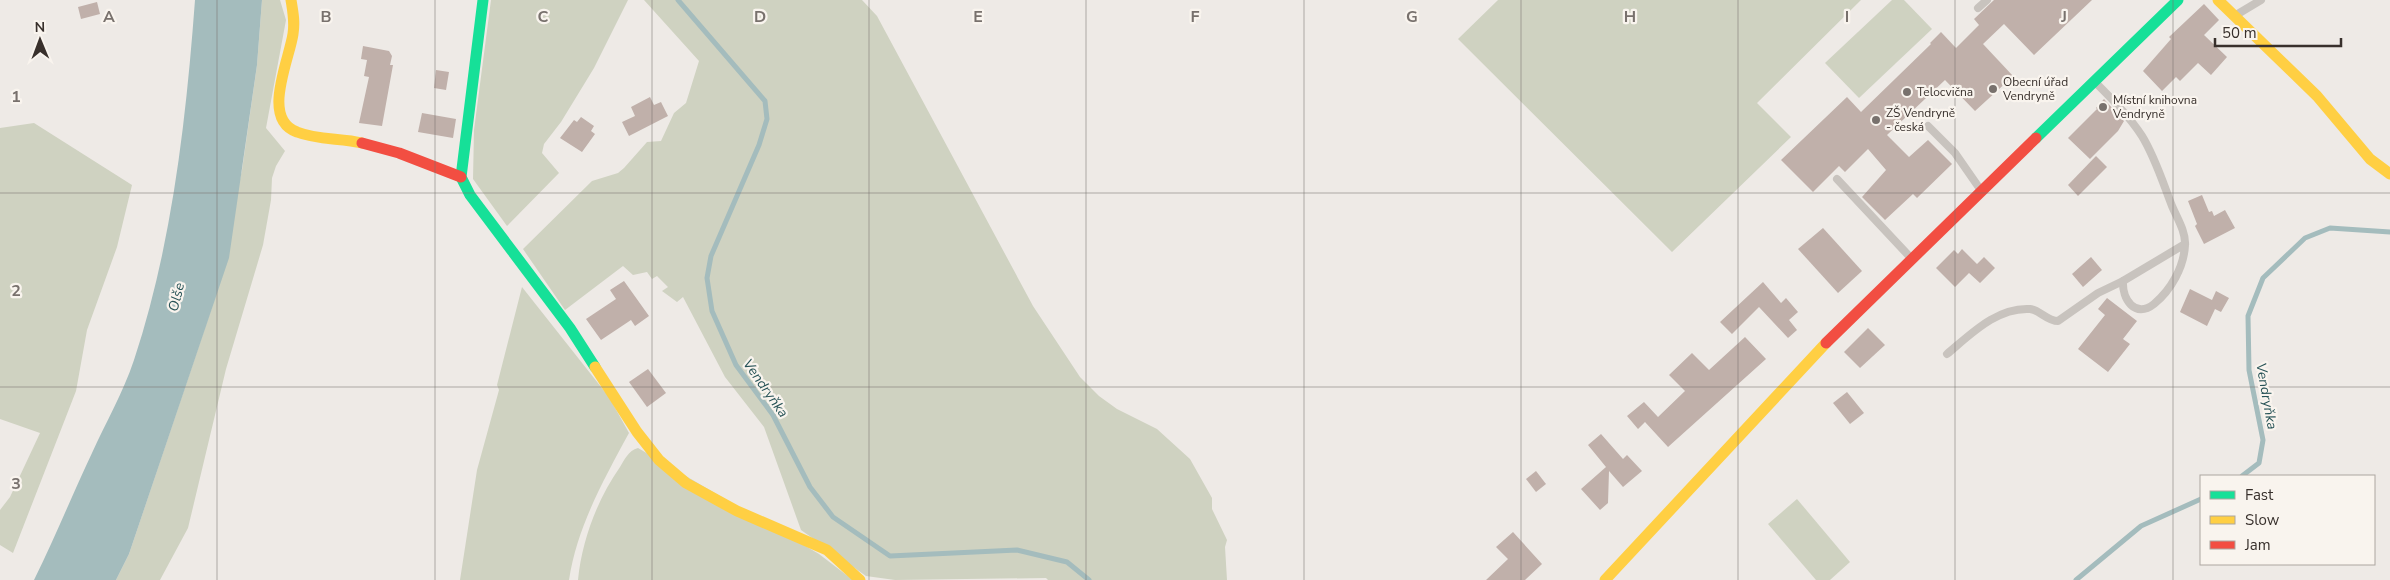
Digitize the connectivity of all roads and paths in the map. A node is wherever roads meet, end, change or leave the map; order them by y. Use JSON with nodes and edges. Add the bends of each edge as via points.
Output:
{"nodes":[{"id":1,"x":290,"y":0,"type":"edge"},
{"id":2,"x":482,"y":0,"type":"edge"},
{"id":3,"x":1987,"y":0,"type":"edge"},
{"id":4,"x":2178,"y":0,"type":"edge"},
{"id":5,"x":2218,"y":0,"type":"edge"},
{"id":6,"x":2261,"y":0,"type":"edge"},
{"id":7,"x":1978,"y":8,"type":"dead end"},
{"id":8,"x":2235,"y":16,"type":"junction"},
{"id":9,"x":2095,"y":82,"type":"junction"},
{"id":10,"x":1928,"y":126,"type":"dead end"},
{"id":11,"x":2390,"y":174,"type":"edge"},
{"id":12,"x":462,"y":177,"type":"junction"},
{"id":13,"x":1837,"y":179,"type":"dead end"},
{"id":14,"x":1981,"y":191,"type":"junction"},
{"id":15,"x":2185,"y":244,"type":"junction"},
{"id":16,"x":1912,"y":258,"type":"junction"},
{"id":17,"x":2123,"y":280,"type":"junction"},
{"id":18,"x":1947,"y":354,"type":"dead end"},
{"id":19,"x":860,"y":580,"type":"edge"},
{"id":20,"x":1605,"y":580,"type":"edge"}],
"edges":[{"from":1,"to":12,"type":"street","via":[[296,16],[280,92],[282,122],[297,132],[400,152]]},
{"from":2,"to":12,"type":"street"},
{"from":3,"to":7,"type":"lane"},
{"from":4,"to":9,"type":"street"},
{"from":5,"to":8,"type":"street"},
{"from":6,"to":8,"type":"lane"},
{"from":8,"to":11,"type":"street","via":[[2317,96],[2370,159]]},
{"from":9,"to":14,"type":"street"},
{"from":9,"to":15,"type":"lane","via":[[2126,115],[2142,138]]},
{"from":10,"to":14,"type":"lane","via":[[1955,153]]},
{"from":12,"to":19,"type":"street","via":[[470,195],[570,328],[637,432],[659,460],[686,483],[737,511],[827,550]]},
{"from":13,"to":16,"type":"lane"},
{"from":14,"to":16,"type":"street"},
{"from":15,"to":17,"type":"lane"},
{"from":15,"to":17,"type":"lane","via":[[2183,261],[2175,278],[2148,309],[2138,310],[2129,304],[2124,297]]},
{"from":16,"to":20,"type":"street","via":[[1819,351]]},
{"from":17,"to":18,"type":"lane","via":[[2058,321],[2032,309],[1996,316]]}]}
